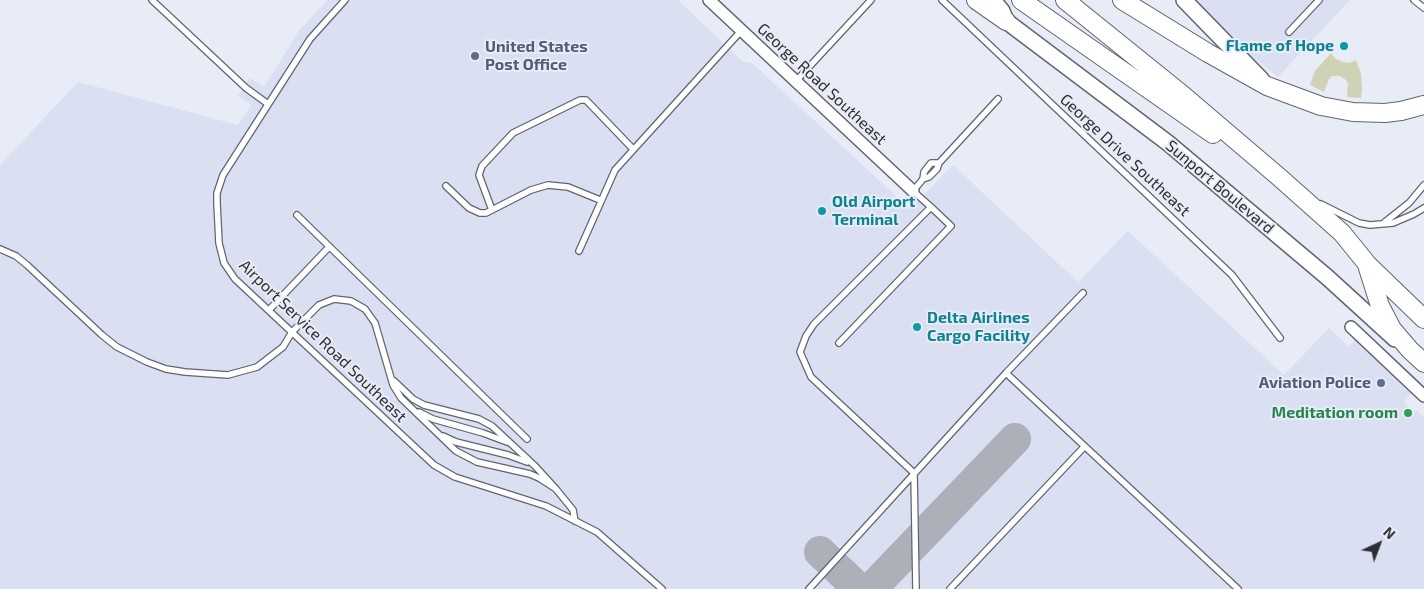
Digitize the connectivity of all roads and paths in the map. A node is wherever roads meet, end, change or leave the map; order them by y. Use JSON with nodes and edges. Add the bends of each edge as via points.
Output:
{"nodes":[{"id":1,"x":152,"y":0,"type":"edge"},
{"id":2,"x":345,"y":0,"type":"edge"},
{"id":3,"x":709,"y":0,"type":"edge"},
{"id":4,"x":871,"y":0,"type":"edge"},
{"id":5,"x":942,"y":0,"type":"edge"},
{"id":6,"x":976,"y":0,"type":"edge"},
{"id":7,"x":993,"y":0,"type":"edge"},
{"id":8,"x":1021,"y":0,"type":"edge"},
{"id":9,"x":1064,"y":0,"type":"edge"},
{"id":10,"x":1122,"y":0,"type":"edge"},
{"id":11,"x":1184,"y":0,"type":"edge"},
{"id":12,"x":1319,"y":0,"type":"edge"},
{"id":13,"x":1414,"y":0,"type":"edge"},
{"id":14,"x":1424,"y":8,"type":"edge"},
{"id":15,"x":1006,"y":21,"type":"junction"},
{"id":16,"x":741,"y":30,"type":"junction"},
{"id":17,"x":1289,"y":32,"type":"dead end"},
{"id":18,"x":796,"y":81,"type":"junction"},
{"id":19,"x":1267,"y":86,"type":"junction"},
{"id":20,"x":998,"y":99,"type":"dead end"},
{"id":21,"x":268,"y":104,"type":"junction"},
{"id":22,"x":1424,"y":105,"type":"edge"},
{"id":23,"x":633,"y":149,"type":"junction"},
{"id":24,"x":1274,"y":173,"type":"junction"},
{"id":25,"x":1424,"y":185,"type":"edge"},
{"id":26,"x":446,"y":186,"type":"dead end"},
{"id":27,"x":913,"y":191,"type":"junction"},
{"id":28,"x":600,"y":200,"type":"junction"},
{"id":29,"x":931,"y":207,"type":"junction"},
{"id":30,"x":1424,"y":208,"type":"edge"},
{"id":31,"x":492,"y":210,"type":"junction"},
{"id":32,"x":297,"y":215,"type":"dead end"},
{"id":33,"x":1382,"y":225,"type":"junction"},
{"id":34,"x":329,"y":247,"type":"junction"},
{"id":35,"x":0,"y":249,"type":"edge"},
{"id":36,"x":579,"y":252,"type":"dead end"},
{"id":37,"x":1368,"y":265,"type":"junction"},
{"id":38,"x":1082,"y":293,"type":"dead end"},
{"id":39,"x":269,"y":310,"type":"junction"},
{"id":40,"x":1424,"y":319,"type":"edge"},
{"id":41,"x":1351,"y":328,"type":"dead end"},
{"id":42,"x":292,"y":332,"type":"junction"},
{"id":43,"x":1280,"y":338,"type":"dead end"},
{"id":44,"x":840,"y":342,"type":"dead end"},
{"id":45,"x":1424,"y":365,"type":"edge"},
{"id":46,"x":1006,"y":374,"type":"junction"},
{"id":47,"x":391,"y":378,"type":"junction"},
{"id":48,"x":1424,"y":396,"type":"edge"},
{"id":49,"x":406,"y":404,"type":"junction"},
{"id":50,"x":435,"y":431,"type":"junction"},
{"id":51,"x":526,"y":439,"type":"dead end"},
{"id":52,"x":512,"y":444,"type":"junction"},
{"id":53,"x":1084,"y":446,"type":"junction"},
{"id":54,"x":535,"y":466,"type":"junction"},
{"id":55,"x":914,"y":473,"type":"junction"},
{"id":56,"x":556,"y":489,"type":"junction"},
{"id":57,"x":575,"y":521,"type":"junction"},
{"id":58,"x":662,"y":589,"type":"edge"},
{"id":59,"x":809,"y":589,"type":"edge"},
{"id":60,"x":916,"y":589,"type":"edge"},
{"id":61,"x":950,"y":589,"type":"edge"},
{"id":62,"x":1238,"y":589,"type":"edge"}],
"edges":[{"from":1,"to":21,"type":"lane","via":[[246,88]]},
{"from":2,"to":21,"type":"lane","name":"Airport Service Road Southeast","via":[[310,39]]},
{"from":3,"to":16,"type":"street","name":"George Road Southeast"},
{"from":4,"to":18,"type":"lane"},
{"from":5,"to":43,"type":"lane","name":"George Drive Southeast","via":[[1232,275]]},
{"from":6,"to":15,"type":"main road"},
{"from":7,"to":15,"type":"main road"},
{"from":8,"to":24,"type":"main road","via":[[1233,148]]},
{"from":9,"to":24,"type":"main road","name":"Sunport Boulevard"},
{"from":10,"to":19,"type":"main road"},
{"from":11,"to":19,"type":"main road"},
{"from":12,"to":17,"type":"lane"},
{"from":13,"to":14,"type":"lane"},
{"from":15,"to":45,"type":"main road","name":"Sunport Boulevard","via":[[1168,143],[1273,230]]},
{"from":16,"to":18,"type":"street","name":"George Road Southeast"},
{"from":16,"to":23,"type":"lane"},
{"from":18,"to":27,"type":"street","name":"George Road Southeast"},
{"from":19,"to":22,"type":"main road","via":[[1337,110],[1385,113]]},
{"from":20,"to":27,"type":"lane","via":[[937,169]]},
{"from":21,"to":39,"type":"lane","name":"Airport Service Road Southeast","via":[[223,175],[217,203],[219,243],[224,263],[235,279]]},
{"from":23,"to":28,"type":"lane","via":[[615,170]]},
{"from":23,"to":31,"type":"lane","via":[[586,100],[580,100],[513,133],[482,166],[479,175]]},
{"from":24,"to":33,"type":"lane","via":[[1312,200],[1351,220]]},
{"from":24,"to":37,"type":"main road","name":"Sunport Boulevard","via":[[1342,233]]},
{"from":25,"to":33,"type":"lane","via":[[1401,211]]},
{"from":26,"to":31,"type":"lane","via":[[474,211],[486,213]]},
{"from":27,"to":29,"type":"lane"},
{"from":28,"to":31,"type":"lane","via":[[568,187],[548,185]]},
{"from":28,"to":36,"type":"lane"},
{"from":29,"to":44,"type":"lane","via":[[950,226]]},
{"from":29,"to":55,"type":"lane","via":[[814,324],[800,352],[811,377]]},
{"from":30,"to":33,"type":"lane"},
{"from":32,"to":34,"type":"lane"},
{"from":34,"to":39,"type":"lane"},
{"from":34,"to":51,"type":"lane"},
{"from":35,"to":42,"type":"lane","via":[[27,265],[117,347],[166,369],[211,375],[242,372],[269,359],[283,347]]},
{"from":37,"to":40,"type":"main road","name":"Sunport Boulevard"},
{"from":37,"to":45,"type":"main road","name":"Sunport Boulevard","via":[[1380,306],[1392,329]]},
{"from":38,"to":46,"type":"lane"},
{"from":39,"to":42,"type":"lane","name":"Airport Service Road Southeast"},
{"from":41,"to":48,"type":"street"},
{"from":42,"to":47,"type":"lane","via":[[312,310],[326,301],[342,299],[358,304],[375,323]]},
{"from":42,"to":57,"type":"lane","name":"Airport Service Road Southeast","via":[[434,465],[455,477],[546,506]]},
{"from":46,"to":53,"type":"lane"},
{"from":46,"to":55,"type":"lane"},
{"from":47,"to":49,"type":"lane"},
{"from":47,"to":52,"type":"lane","via":[[413,399],[486,422]]},
{"from":49,"to":50,"type":"lane"},
{"from":49,"to":52,"type":"lane","via":[[433,419]]},
{"from":50,"to":54,"type":"lane","via":[[456,442],[508,454]]},
{"from":50,"to":56,"type":"lane","via":[[465,457],[530,474]]},
{"from":52,"to":54,"type":"lane"},
{"from":53,"to":61,"type":"lane"},
{"from":53,"to":62,"type":"lane"},
{"from":54,"to":56,"type":"lane"},
{"from":55,"to":59,"type":"lane"},
{"from":55,"to":60,"type":"lane"},
{"from":56,"to":57,"type":"lane","via":[[573,510]]},
{"from":57,"to":58,"type":"lane","name":"Airport Service Road Southeast","via":[[597,532]]}]}
